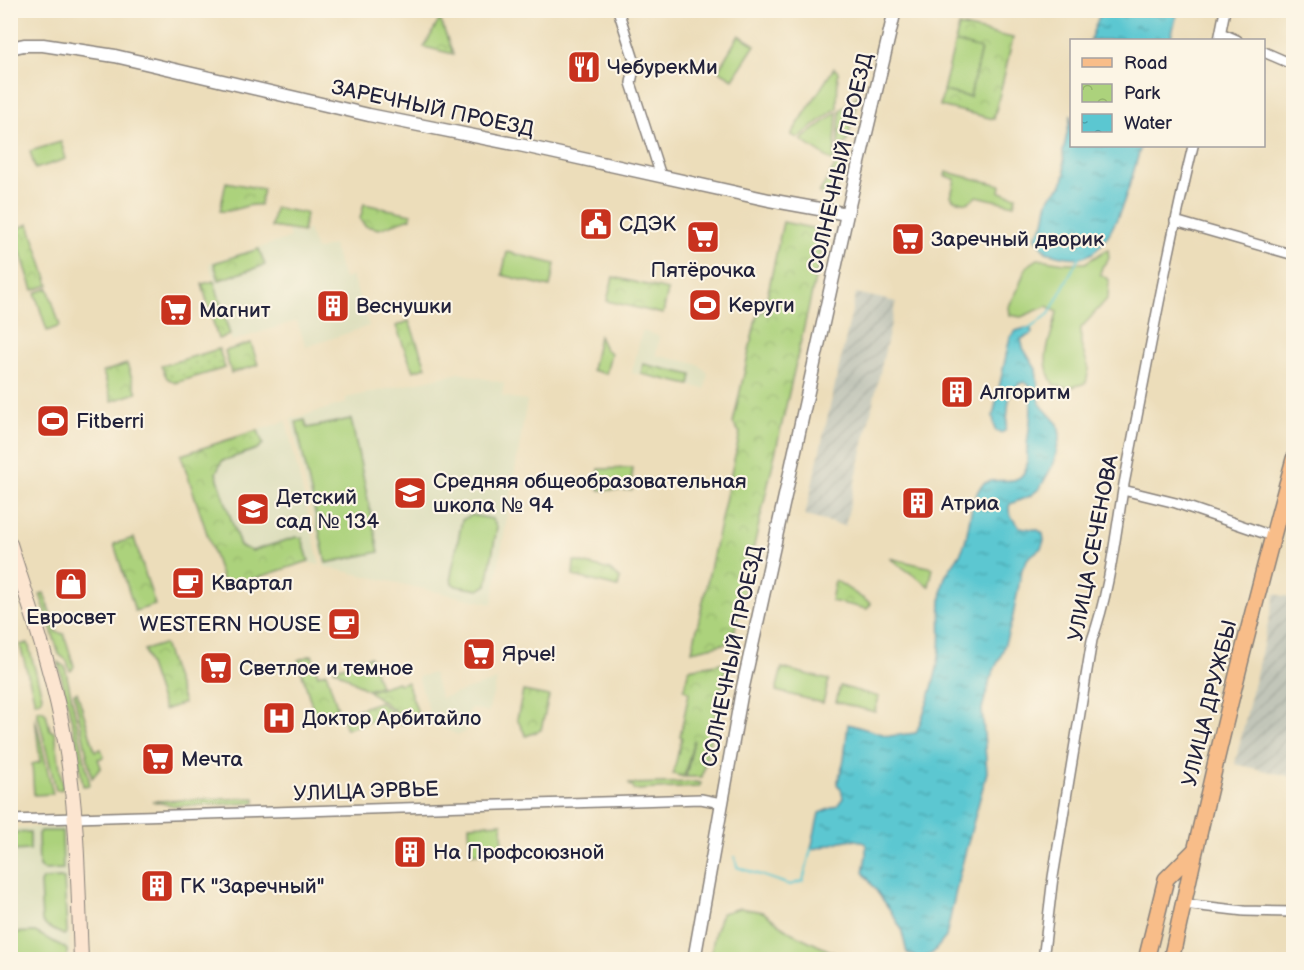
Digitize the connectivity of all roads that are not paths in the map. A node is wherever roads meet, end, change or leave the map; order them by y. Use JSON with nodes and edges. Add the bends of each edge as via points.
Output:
{"nodes":[{"id":1,"x":618,"y":10,"type":"edge"},
{"id":2,"x":895,"y":10,"type":"edge"},
{"id":3,"x":1225,"y":10,"type":"edge"},
{"id":4,"x":1220,"y":37,"type":"edge"},
{"id":5,"x":10,"y":48,"type":"edge"},
{"id":6,"x":1265,"y":53,"type":"edge"},
{"id":7,"x":1293,"y":65,"type":"edge"},
{"id":8,"x":1193,"y":147,"type":"edge"},
{"id":9,"x":661,"y":176,"type":"junction"},
{"id":10,"x":847,"y":214,"type":"junction"},
{"id":11,"x":1175,"y":221,"type":"junction"},
{"id":12,"x":1293,"y":255,"type":"edge"},
{"id":13,"x":1293,"y":459,"type":"edge"},
{"id":14,"x":1123,"y":490,"type":"junction"},
{"id":15,"x":1272,"y":536,"type":"junction"},
{"id":16,"x":10,"y":544,"type":"edge"},
{"id":17,"x":721,"y":803,"type":"junction"},
{"id":18,"x":76,"y":818,"type":"junction"},
{"id":19,"x":10,"y":820,"type":"edge"},
{"id":20,"x":1194,"y":850,"type":"junction"},
{"id":21,"x":1183,"y":904,"type":"junction"},
{"id":22,"x":1293,"y":912,"type":"edge"},
{"id":23,"x":81,"y":960,"type":"edge"},
{"id":24,"x":694,"y":960,"type":"edge"},
{"id":25,"x":1043,"y":960,"type":"edge"},
{"id":26,"x":1146,"y":960,"type":"edge"},
{"id":27,"x":1171,"y":960,"type":"edge"}],
"edges":[{"from":1,"to":9,"type":"street","via":[[635,63],[631,83]]},
{"from":2,"to":10,"type":"street","name":"СОЛНЕЧНЫЙ ПРОЕЗД"},
{"from":3,"to":4,"type":"street"},
{"from":5,"to":9,"type":"street","name":"ЗАРЕЧНЫЙ ПРОЕЗД","via":[[43,45],[105,54],[380,118]]},
{"from":6,"to":7,"type":"street"},
{"from":8,"to":11,"type":"street","name":"УЛИЦА СЕЧЕНОВА"},
{"from":9,"to":10,"type":"street","name":"ЗАРЕЧНЫЙ ПРОЕЗД"},
{"from":10,"to":17,"type":"street","name":"СОЛНЕЧНЫЙ ПРОЕЗД","via":[[745,675]]},
{"from":11,"to":12,"type":"street"},
{"from":11,"to":14,"type":"street","name":"УЛИЦА СЕЧЕНОВА"},
{"from":13,"to":15,"type":"main road","name":"УЛИЦА ДРУЖБЫ"},
{"from":14,"to":15,"type":"street","via":[[1176,503]]},
{"from":14,"to":25,"type":"street","name":"УЛИЦА СЕЧЕНОВА","via":[[1102,613],[1092,640]]},
{"from":15,"to":20,"type":"main road","name":"УЛИЦА ДРУЖБЫ"},
{"from":16,"to":18,"type":"main road","via":[[65,740]]},
{"from":17,"to":18,"type":"street","name":"УЛИЦА ЭРВЬЕ","via":[[701,799]]},
{"from":17,"to":24,"type":"street","name":"СОЛНЕЧНЫЙ ПРОЕЗД"},
{"from":18,"to":19,"type":"street","name":"УЛИЦА ЭРВЬЕ"},
{"from":18,"to":23,"type":"main road"},
{"from":20,"to":21,"type":"main road","name":"УЛИЦА ДРУЖБЫ"},
{"from":20,"to":26,"type":"main road","via":[[1166,879]]},
{"from":21,"to":22,"type":"street"},
{"from":21,"to":27,"type":"main road","name":"УЛИЦА ДРУЖБЫ"}]}
